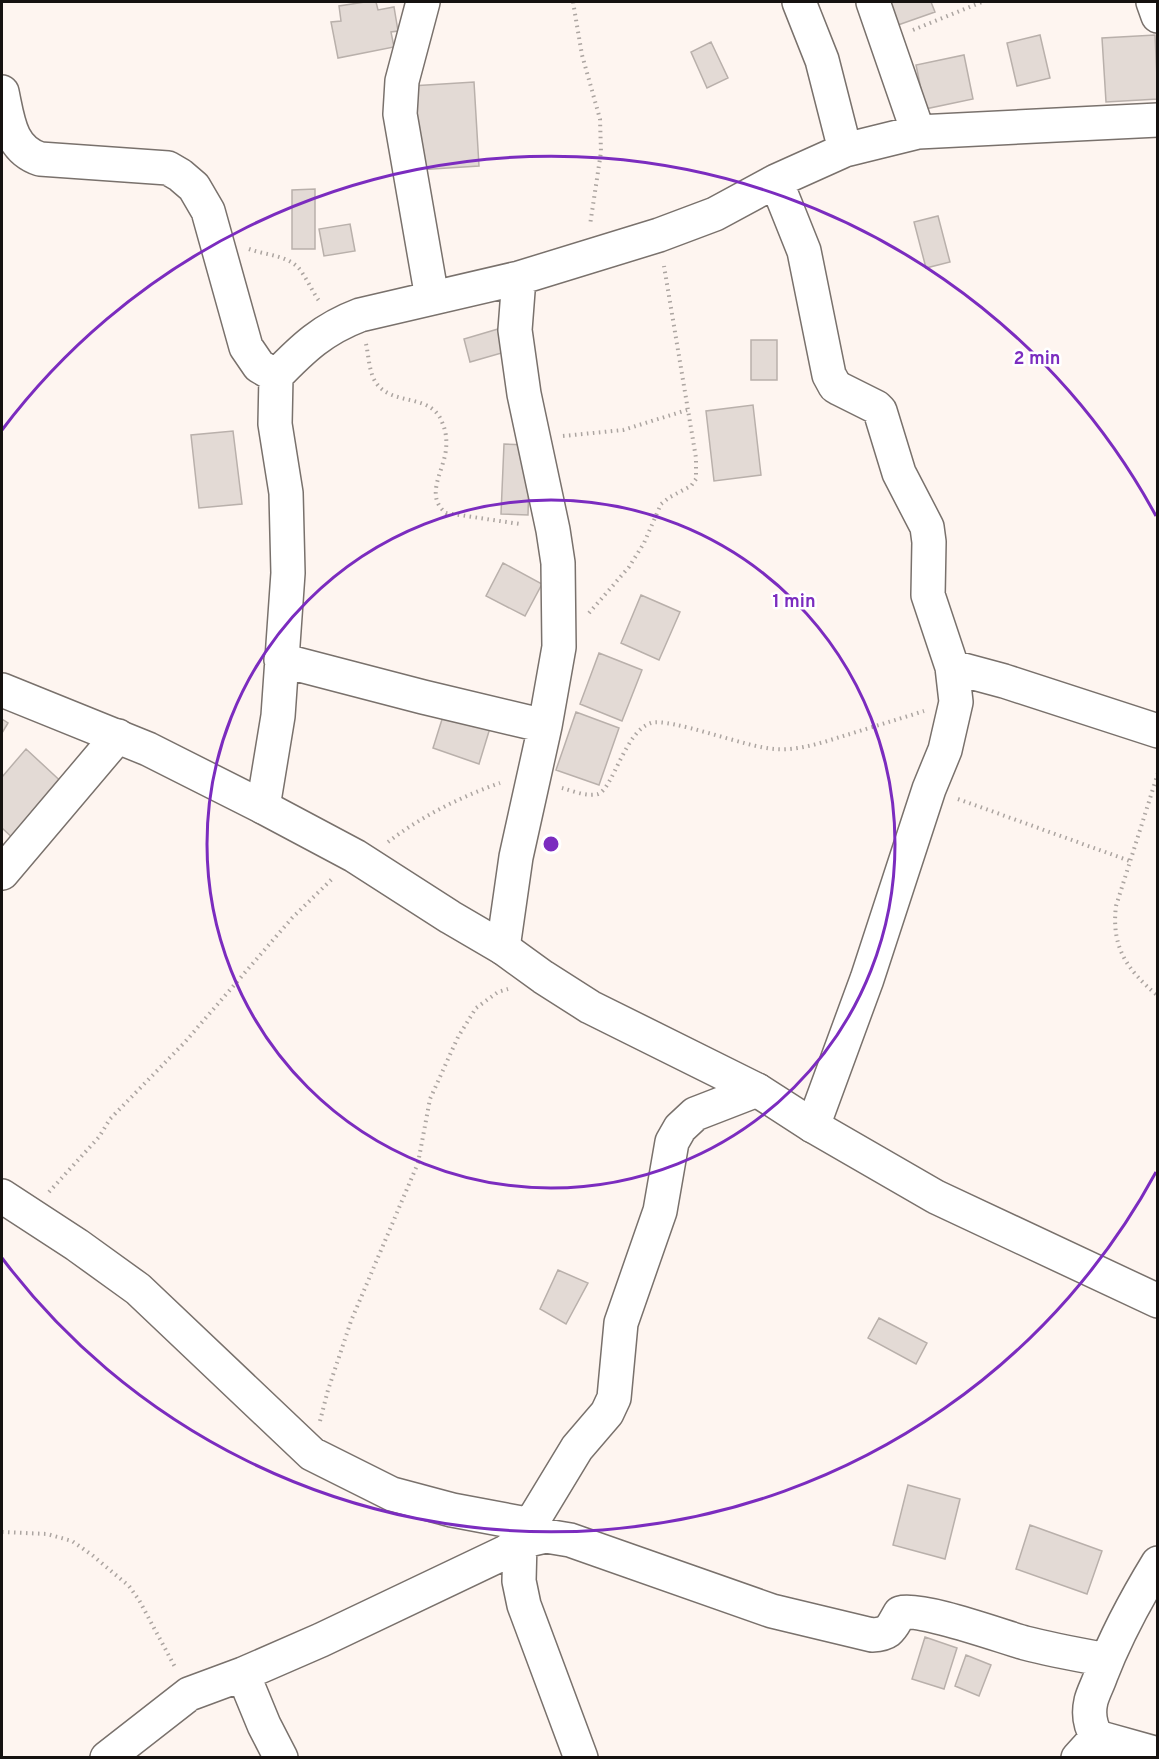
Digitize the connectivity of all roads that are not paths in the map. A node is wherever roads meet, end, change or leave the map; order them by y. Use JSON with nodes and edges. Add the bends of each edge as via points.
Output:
{"nodes":[{"id":1,"x":423,"y":2,"type":"edge"},
{"id":2,"x":799,"y":2,"type":"edge"},
{"id":3,"x":873,"y":2,"type":"edge"},
{"id":4,"x":1153,"y":2,"type":"edge"},
{"id":5,"x":1158,"y":16,"type":"edge"},
{"id":6,"x":2,"y":92,"type":"edge"},
{"id":7,"x":1158,"y":120,"type":"edge"},
{"id":8,"x":918,"y":132,"type":"junction"},
{"id":9,"x":845,"y":150,"type":"junction"},
{"id":10,"x":776,"y":182,"type":"junction"},
{"id":11,"x":519,"y":278,"type":"junction"},
{"id":12,"x":432,"y":298,"type":"junction"},
{"id":13,"x":276,"y":376,"type":"junction"},
{"id":14,"x":281,"y":660,"type":"junction"},
{"id":15,"x":952,"y":667,"type":"junction"},
{"id":16,"x":2,"y":690,"type":"edge"},
{"id":17,"x":545,"y":726,"type":"junction"},
{"id":18,"x":1158,"y":731,"type":"edge"},
{"id":19,"x":118,"y":736,"type":"junction"},
{"id":20,"x":263,"y":807,"type":"junction"},
{"id":21,"x":2,"y":873,"type":"edge"},
{"id":22,"x":503,"y":948,"type":"junction"},
{"id":23,"x":757,"y":1090,"type":"junction"},
{"id":24,"x":813,"y":1126,"type":"junction"},
{"id":25,"x":2,"y":1196,"type":"edge"},
{"id":26,"x":1158,"y":1301,"type":"edge"},
{"id":27,"x":526,"y":1534,"type":"junction"},
{"id":28,"x":1158,"y":1563,"type":"edge"},
{"id":29,"x":1107,"y":1660,"type":"junction"},
{"id":30,"x":243,"y":1674,"type":"junction"},
{"id":31,"x":1088,"y":1747,"type":"edge"},
{"id":32,"x":1158,"y":1754,"type":"edge"},
{"id":33,"x":107,"y":1758,"type":"edge"},
{"id":34,"x":281,"y":1758,"type":"edge"},
{"id":35,"x":581,"y":1758,"type":"edge"}],
"edges":[{"from":1,"to":12,"type":"street","via":[[402,81],[400,114]]},
{"from":2,"to":9,"type":"street","via":[[822,60]]},
{"from":3,"to":8,"type":"street"},
{"from":4,"to":5,"type":"street"},
{"from":6,"to":13,"type":"street","via":[[9,125],[28,155],[168,168],[194,187],[208,211],[246,347],[259,366]]},
{"from":7,"to":8,"type":"street"},
{"from":8,"to":9,"type":"street"},
{"from":9,"to":10,"type":"street"},
{"from":10,"to":11,"type":"street","via":[[715,214],[659,235]]},
{"from":10,"to":15,"type":"street","via":[[804,251],[829,375],[840,389],[880,411],[899,473],[927,527],[928,595]]},
{"from":11,"to":12,"type":"street"},
{"from":11,"to":17,"type":"street","via":[[515,330],[558,563],[559,647]]},
{"from":12,"to":13,"type":"street","via":[[349,320],[302,349]]},
{"from":13,"to":14,"type":"street","via":[[275,424],[285,493],[288,573]]},
{"from":14,"to":17,"type":"street"},
{"from":14,"to":20,"type":"street","via":[[278,716]]},
{"from":15,"to":18,"type":"street"},
{"from":15,"to":24,"type":"street","via":[[956,702],[945,750],[928,789],[867,979]]},
{"from":16,"to":19,"type":"street"},
{"from":17,"to":22,"type":"street","via":[[516,857]]},
{"from":19,"to":20,"type":"street"},
{"from":19,"to":21,"type":"street"},
{"from":20,"to":22,"type":"street","via":[[360,860]]},
{"from":22,"to":23,"type":"street","via":[[590,1007]]},
{"from":23,"to":24,"type":"street"},
{"from":23,"to":27,"type":"street","via":[[695,1114],[672,1142],[660,1211],[621,1323],[614,1398],[607,1413],[577,1448]]},
{"from":24,"to":26,"type":"street","via":[[936,1197]]},
{"from":25,"to":27,"type":"street","via":[[138,1289],[312,1454],[392,1494]]},
{"from":27,"to":29,"type":"street","via":[[570,1540],[772,1611],[872,1635],[890,1631],[900,1613],[907,1611]]},
{"from":27,"to":30,"type":"street","via":[[506,1552]]},
{"from":27,"to":35,"type":"street","via":[[519,1581],[524,1605]]},
{"from":28,"to":29,"type":"street"},
{"from":29,"to":31,"type":"street","via":[[1091,1701]]},
{"from":30,"to":33,"type":"street","via":[[189,1694]]},
{"from":30,"to":34,"type":"street"},
{"from":31,"to":32,"type":"street"}]}
